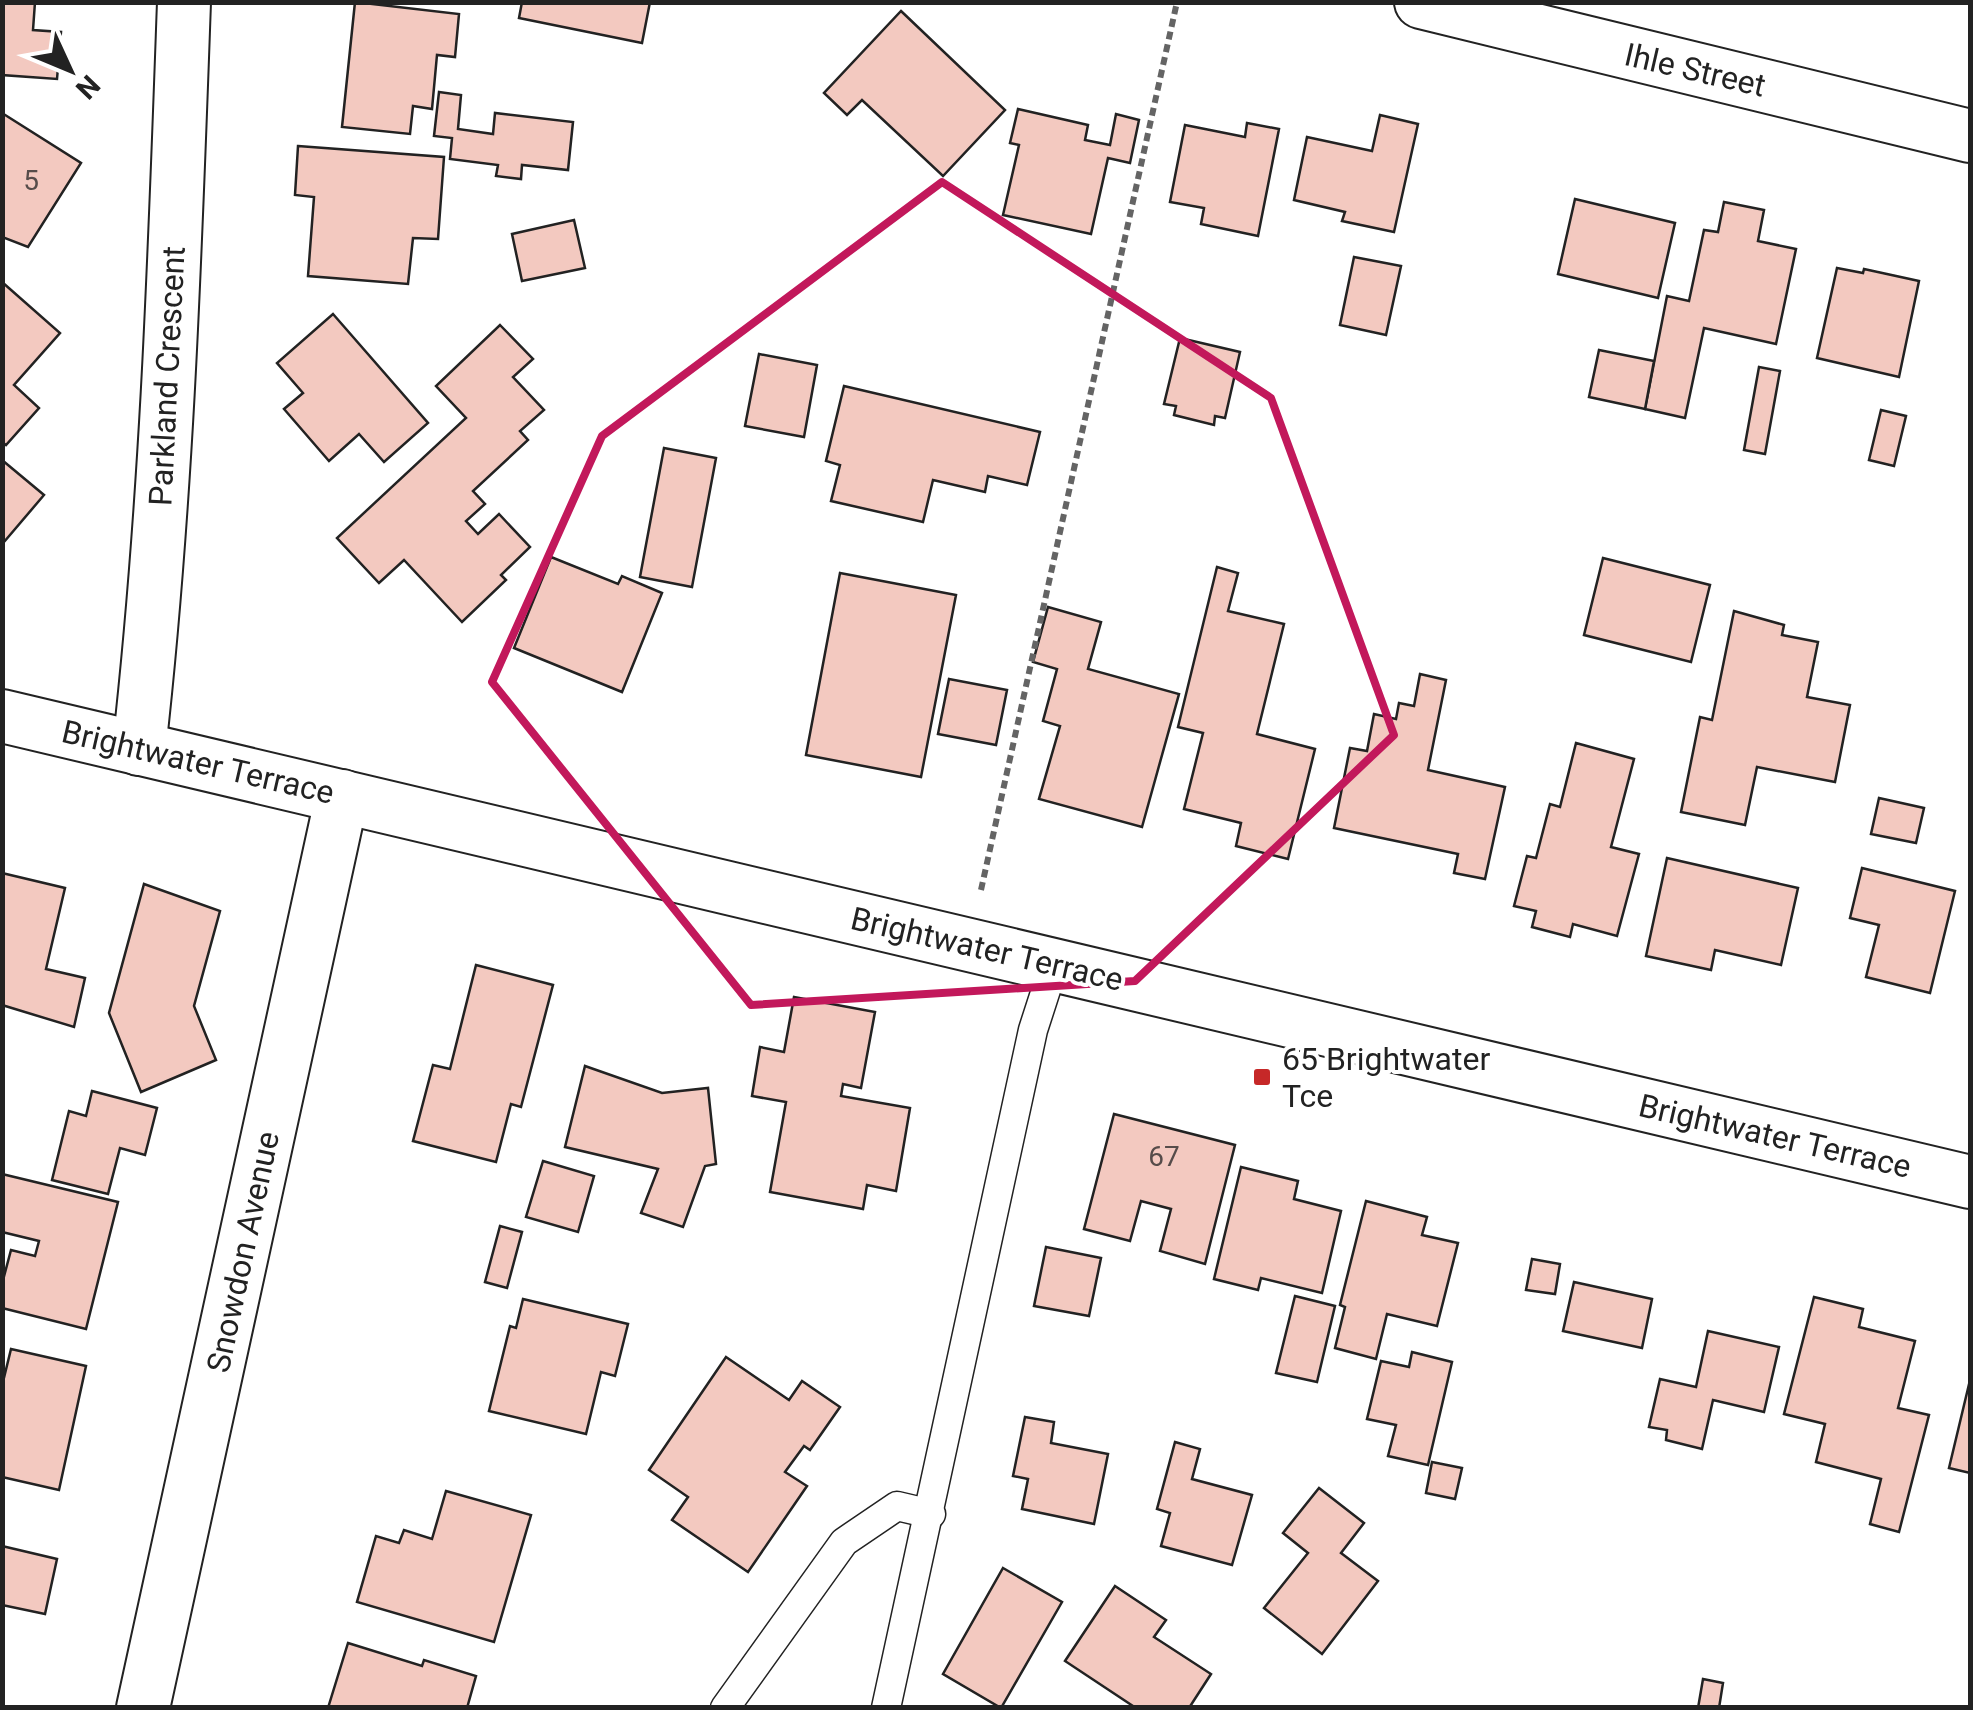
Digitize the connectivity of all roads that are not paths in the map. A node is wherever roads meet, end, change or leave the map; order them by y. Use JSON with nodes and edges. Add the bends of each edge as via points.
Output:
{"nodes":[{"id":1,"x":184,"y":2,"type":"edge"},
{"id":2,"x":1421,"y":2,"type":"edge"},
{"id":3,"x":1970,"y":136,"type":"edge"},
{"id":4,"x":2,"y":716,"type":"edge"},
{"id":5,"x":139,"y":749,"type":"junction"},
{"id":6,"x":342,"y":796,"type":"junction"},
{"id":7,"x":1054,"y":965,"type":"junction"},
{"id":8,"x":1970,"y":1182,"type":"edge"},
{"id":9,"x":931,"y":1514,"type":"junction"},
{"id":10,"x":143,"y":1708,"type":"edge"},
{"id":11,"x":726,"y":1708,"type":"edge"},
{"id":12,"x":886,"y":1708,"type":"edge"}],
"edges":[{"from":1,"to":5,"type":"street","name":"Parkland Crescent","via":[[171,349]]},
{"from":2,"to":3,"type":"street","name":"Ihle Street"},
{"from":4,"to":5,"type":"street","name":"Brightwater Terrace"},
{"from":5,"to":6,"type":"street","name":"Brightwater Terrace"},
{"from":6,"to":7,"type":"street","name":"Brightwater Terrace"},
{"from":6,"to":10,"type":"street","name":"Snowdon Avenue"},
{"from":7,"to":8,"type":"street","name":"Brightwater Terrace"},
{"from":7,"to":9,"type":"lane","via":[[1034,1030]]},
{"from":9,"to":11,"type":"lane","via":[[897,1506],[844,1542]]},
{"from":9,"to":12,"type":"lane"}]}
